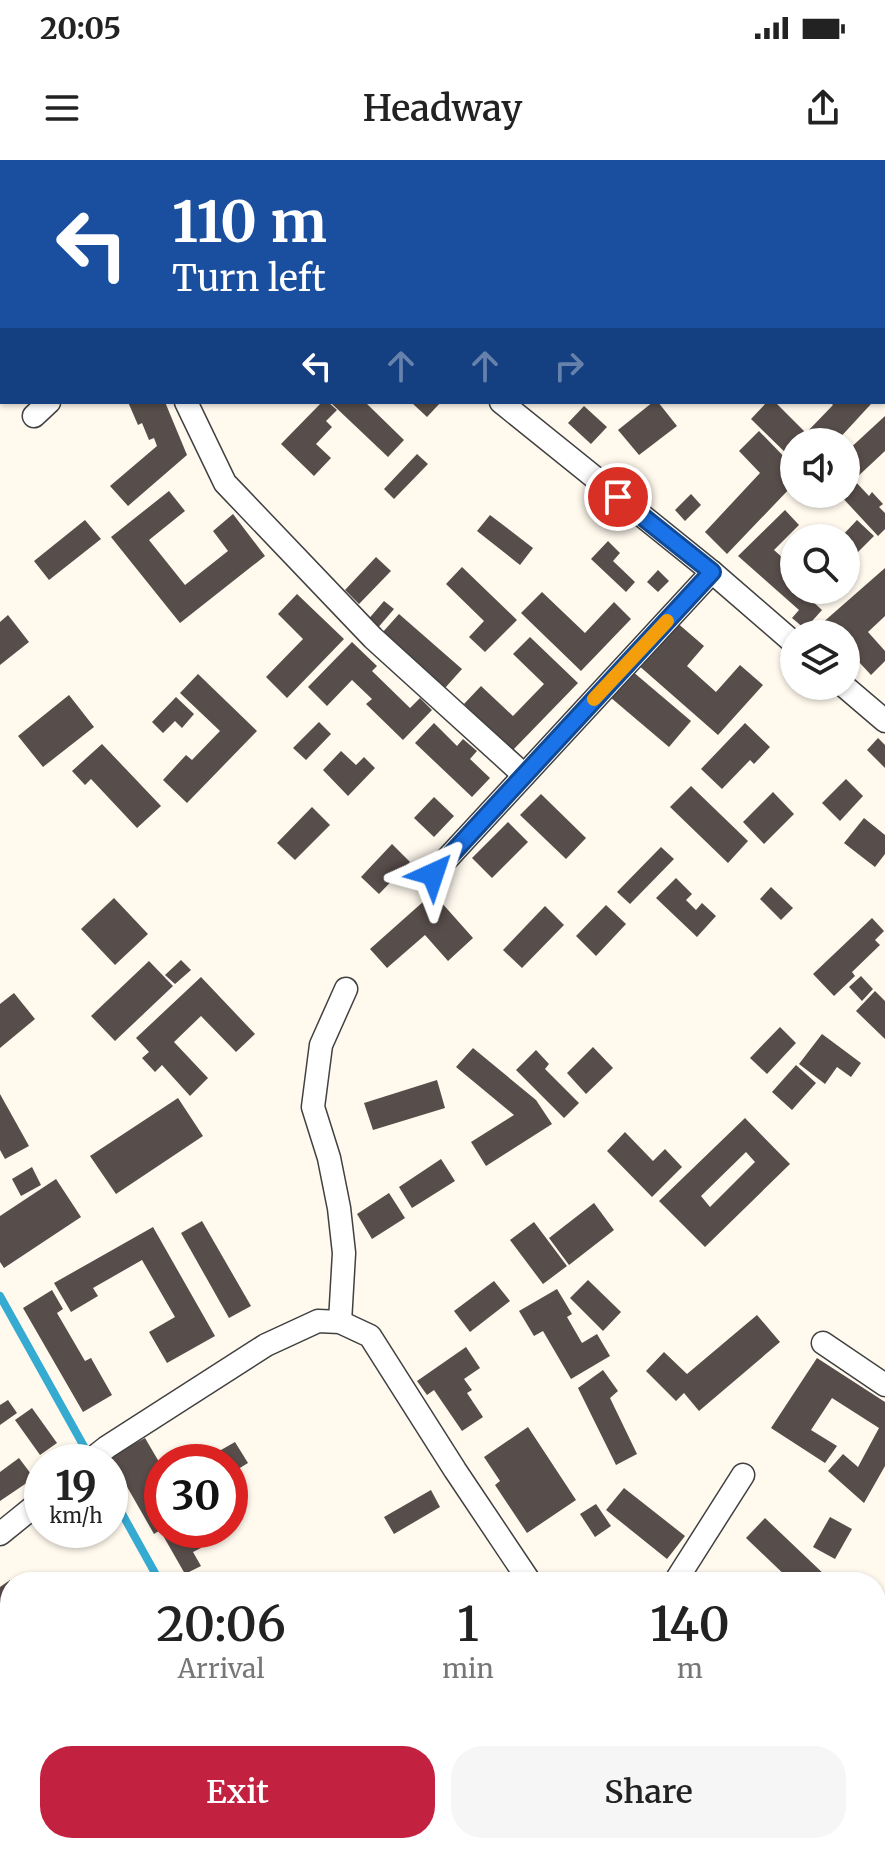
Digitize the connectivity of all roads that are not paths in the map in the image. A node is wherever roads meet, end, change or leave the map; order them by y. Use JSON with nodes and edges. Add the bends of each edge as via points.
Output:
{"nodes":[{"id":1,"x":187,"y":404,"type":"edge"},
{"id":2,"x":503,"y":404,"type":"edge"},
{"id":3,"x":712,"y":572,"type":"junction"},
{"id":4,"x":780,"y":631,"type":"edge"},
{"id":5,"x":860,"y":700,"type":"edge"},
{"id":6,"x":885,"y":721,"type":"edge"},
{"id":7,"x":524,"y":775,"type":"junction"},
{"id":8,"x":433,"y":874,"type":"dead end"},
{"id":9,"x":346,"y":989,"type":"dead end"},
{"id":10,"x":340,"y":1322,"type":"junction"},
{"id":11,"x":823,"y":1343,"type":"dead end"},
{"id":12,"x":885,"y":1385,"type":"edge"},
{"id":13,"x":112,"y":1444,"type":"edge"},
{"id":14,"x":743,"y":1475,"type":"dead end"},
{"id":15,"x":24,"y":1515,"type":"edge"},
{"id":16,"x":0,"y":1534,"type":"edge"},
{"id":17,"x":523,"y":1572,"type":"edge"},
{"id":18,"x":681,"y":1572,"type":"edge"}],
"edges":[{"from":1,"to":7,"type":"street","via":[[225,483],[373,638]]},
{"from":2,"to":3,"type":"street"},
{"from":3,"to":4,"type":"street"},
{"from":3,"to":7,"type":"street"},
{"from":5,"to":6,"type":"street"},
{"from":7,"to":8,"type":"street"},
{"from":9,"to":10,"type":"street","via":[[321,1045],[313,1107],[339,1208],[344,1253]]},
{"from":10,"to":13,"type":"street","via":[[318,1321],[266,1345]]},
{"from":10,"to":17,"type":"street","via":[[370,1336]]},
{"from":11,"to":12,"type":"street"},
{"from":14,"to":18,"type":"street"},
{"from":15,"to":16,"type":"street"}]}
